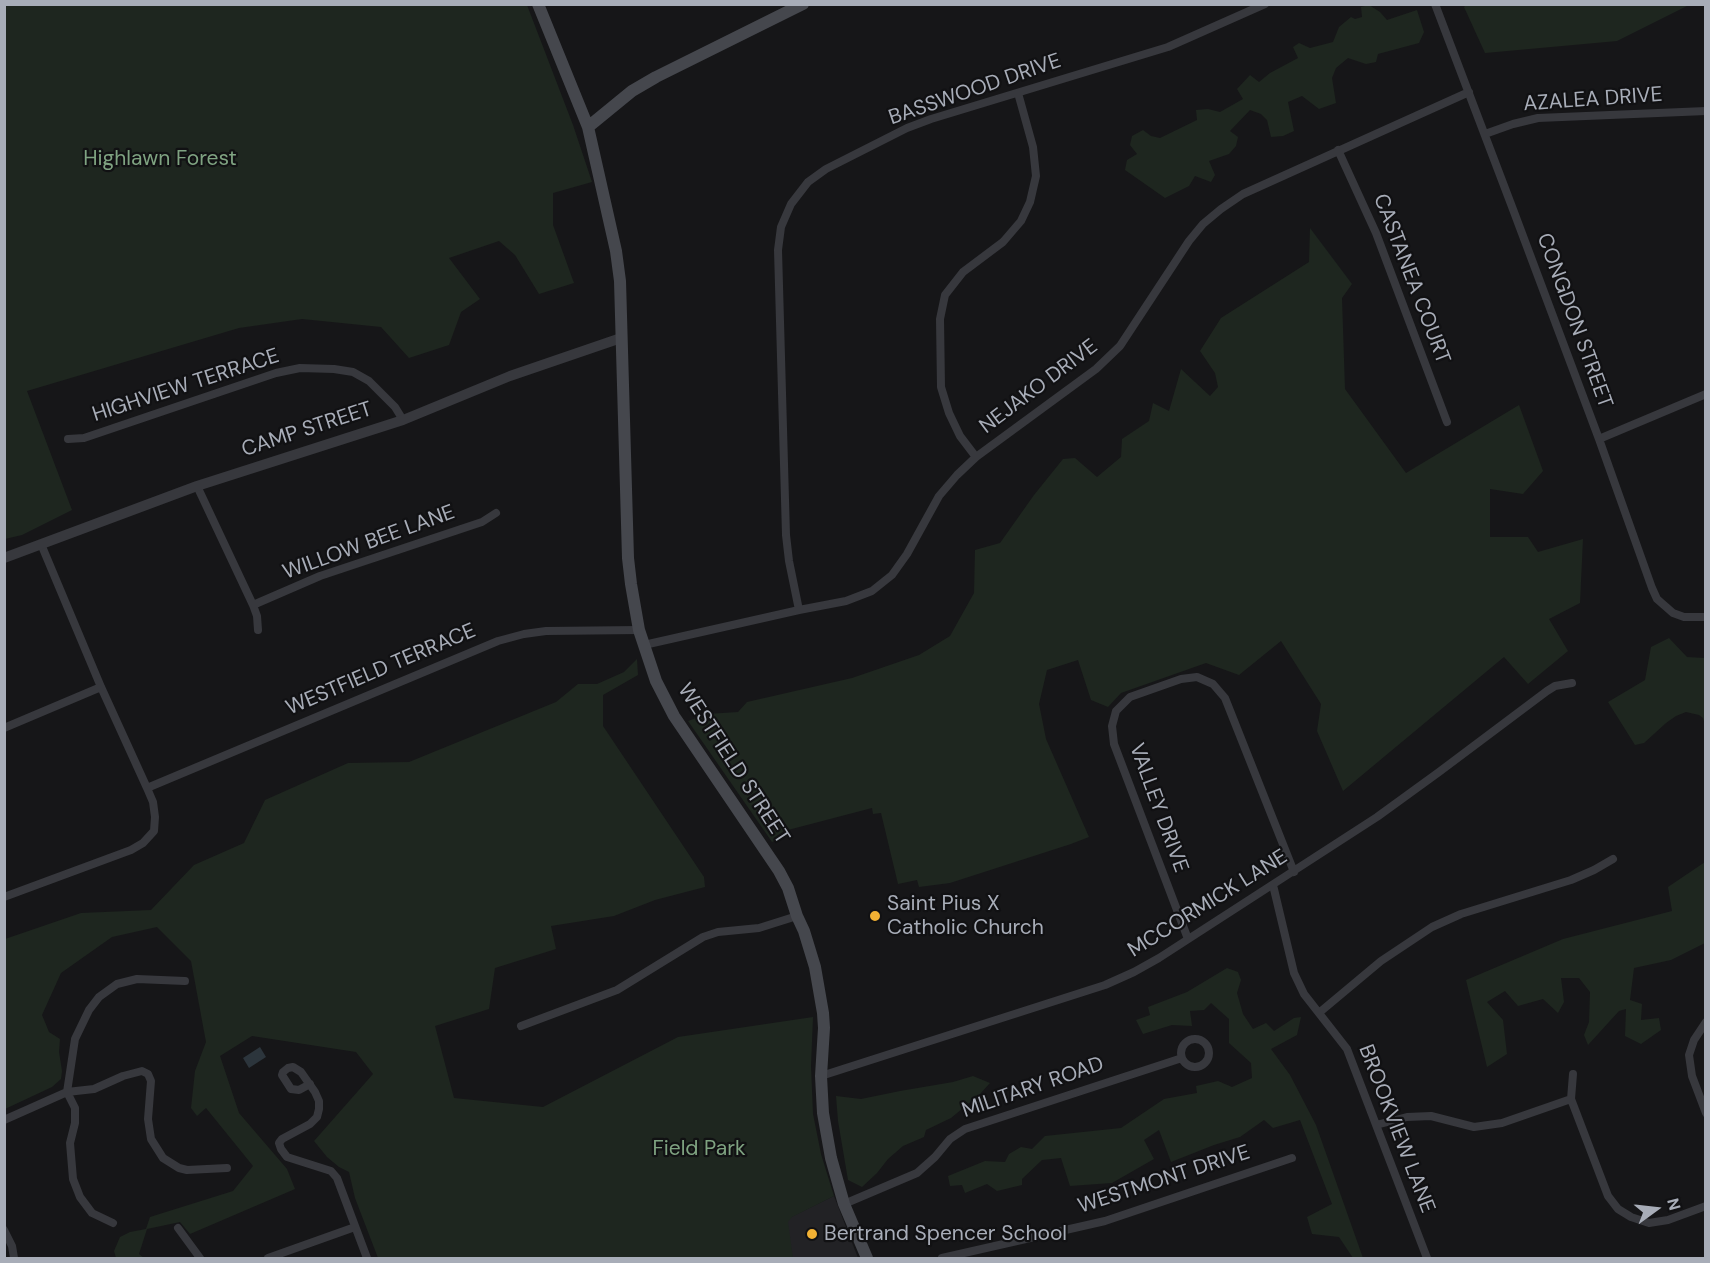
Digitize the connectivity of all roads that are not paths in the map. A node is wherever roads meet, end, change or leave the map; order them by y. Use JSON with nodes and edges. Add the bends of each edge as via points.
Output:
{"nodes":[{"id":1,"x":538,"y":4,"type":"edge"},
{"id":2,"x":803,"y":4,"type":"edge"},
{"id":3,"x":1265,"y":4,"type":"edge"},
{"id":4,"x":1435,"y":4,"type":"edge"},
{"id":5,"x":1469,"y":92,"type":"junction"},
{"id":6,"x":1018,"y":93,"type":"junction"},
{"id":7,"x":1706,"y":111,"type":"edge"},
{"id":8,"x":588,"y":127,"type":"junction"},
{"id":9,"x":1485,"y":134,"type":"junction"},
{"id":10,"x":1338,"y":150,"type":"junction"},
{"id":11,"x":621,"y":338,"type":"junction"},
{"id":12,"x":1706,"y":393,"type":"edge"},
{"id":13,"x":403,"y":420,"type":"junction"},
{"id":14,"x":1447,"y":422,"type":"dead end"},
{"id":15,"x":68,"y":439,"type":"dead end"},
{"id":16,"x":1599,"y":440,"type":"junction"},
{"id":17,"x":976,"y":457,"type":"junction"},
{"id":18,"x":197,"y":486,"type":"junction"},
{"id":19,"x":495,"y":513,"type":"dead end"},
{"id":20,"x":41,"y":544,"type":"junction"},
{"id":21,"x":4,"y":558,"type":"edge"},
{"id":22,"x":253,"y":605,"type":"junction"},
{"id":23,"x":799,"y":610,"type":"junction"},
{"id":24,"x":1706,"y":617,"type":"edge"},
{"id":25,"x":258,"y":630,"type":"dead end"},
{"id":26,"x":639,"y":630,"type":"junction"},
{"id":27,"x":644,"y":645,"type":"junction"},
{"id":28,"x":1572,"y":683,"type":"dead end"},
{"id":29,"x":101,"y":687,"type":"junction"},
{"id":30,"x":4,"y":728,"type":"edge"},
{"id":31,"x":147,"y":788,"type":"junction"},
{"id":32,"x":1613,"y":860,"type":"dead end"},
{"id":33,"x":1294,"y":872,"type":"junction"},
{"id":34,"x":1272,"y":885,"type":"junction"},
{"id":35,"x":4,"y":897,"type":"edge"},
{"id":36,"x":797,"y":916,"type":"junction"},
{"id":37,"x":1188,"y":939,"type":"junction"},
{"id":38,"x":185,"y":981,"type":"dead end"},
{"id":39,"x":1320,"y":1012,"type":"junction"},
{"id":40,"x":1706,"y":1022,"type":"edge"},
{"id":41,"x":520,"y":1026,"type":"dead end"},
{"id":42,"x":1182,"y":1058,"type":"dead end"},
{"id":43,"x":1573,"y":1074,"type":"dead end"},
{"id":44,"x":822,"y":1076,"type":"junction"},
{"id":45,"x":310,"y":1084,"type":"dead end"},
{"id":46,"x":67,"y":1092,"type":"junction"},
{"id":47,"x":1571,"y":1099,"type":"junction"},
{"id":48,"x":1706,"y":1113,"type":"edge"},
{"id":49,"x":4,"y":1120,"type":"edge"},
{"id":50,"x":1376,"y":1125,"type":"junction"},
{"id":51,"x":1292,"y":1158,"type":"dead end"},
{"id":52,"x":227,"y":1168,"type":"dead end"},
{"id":53,"x":844,"y":1204,"type":"junction"},
{"id":54,"x":1706,"y":1206,"type":"edge"},
{"id":55,"x":113,"y":1223,"type":"dead end"},
{"id":56,"x":355,"y":1227,"type":"junction"},
{"id":57,"x":178,"y":1228,"type":"dead end"},
{"id":58,"x":4,"y":1230,"type":"edge"},
{"id":59,"x":14,"y":1258,"type":"edge"},
{"id":60,"x":200,"y":1258,"type":"edge"},
{"id":61,"x":268,"y":1258,"type":"edge"},
{"id":62,"x":367,"y":1258,"type":"edge"},
{"id":63,"x":867,"y":1258,"type":"edge"},
{"id":64,"x":942,"y":1258,"type":"edge"},
{"id":65,"x":1427,"y":1258,"type":"edge"}],
"edges":[{"from":1,"to":8,"type":"main road","name":"WESTFIELD STREET"},
{"from":2,"to":8,"type":"main road","via":[[656,77]]},
{"from":3,"to":6,"type":"street","name":"BASSWOOD DRIVE","via":[[1168,47]]},
{"from":4,"to":5,"type":"street","name":"CONGDON STREET"},
{"from":5,"to":9,"type":"street","name":"CONGDON STREET"},
{"from":5,"to":10,"type":"street","name":"NEJAKO DRIVE"},
{"from":6,"to":17,"type":"street","via":[[1033,147],[1036,176],[1030,202],[1021,221],[1003,242],[963,272],[945,295],[940,319],[941,387],[960,436]]},
{"from":6,"to":23,"type":"street","name":"BASSWOOD DRIVE","via":[[932,118],[826,168],[802,189],[781,227],[778,250],[786,535]]},
{"from":7,"to":9,"type":"street","name":"AZALEA DRIVE","via":[[1538,118]]},
{"from":8,"to":11,"type":"main road","name":"WESTFIELD STREET","via":[[616,251]]},
{"from":9,"to":16,"type":"street","name":"CONGDON STREET"},
{"from":10,"to":14,"type":"street","name":"CASTANEA COURT","via":[[1376,233]]},
{"from":10,"to":17,"type":"street","name":"NEJAKO DRIVE","via":[[1221,208],[1189,241],[1120,346],[1096,369]]},
{"from":11,"to":13,"type":"street","name":"CAMP STREET","via":[[510,376]]},
{"from":11,"to":26,"type":"main road","name":"WESTFIELD STREET","via":[[628,558]]},
{"from":12,"to":16,"type":"street"},
{"from":13,"to":15,"type":"street","name":"HIGHVIEW TERRACE","via":[[369,381],[353,372],[300,368],[84,438]]},
{"from":13,"to":18,"type":"street","name":"CAMP STREET"},
{"from":16,"to":24,"type":"street","name":"CONGDON STREET","via":[[1657,599],[1673,613]]},
{"from":17,"to":23,"type":"street","name":"NEJAKO DRIVE","via":[[939,496],[892,575],[872,591],[846,601]]},
{"from":18,"to":20,"type":"street","name":"CAMP STREET"},
{"from":18,"to":22,"type":"street"},
{"from":19,"to":22,"type":"street","name":"WILLOW BEE LANE","via":[[482,522],[320,576]]},
{"from":20,"to":21,"type":"street","name":"CAMP STREET"},
{"from":20,"to":29,"type":"street"},
{"from":22,"to":25,"type":"street"},
{"from":23,"to":27,"type":"street","name":"NEJAKO DRIVE"},
{"from":26,"to":27,"type":"main road","name":"WESTFIELD STREET"},
{"from":26,"to":31,"type":"street","name":"WESTFIELD TERRACE","via":[[546,632],[498,641]]},
{"from":27,"to":36,"type":"main road","name":"WESTFIELD STREET","via":[[674,716],[779,871]]},
{"from":28,"to":33,"type":"street","name":"MCCORMICK LANE","via":[[1547,691],[1386,811]]},
{"from":29,"to":30,"type":"street"},
{"from":29,"to":31,"type":"street"},
{"from":31,"to":35,"type":"street","via":[[155,818],[154,831],[143,843]]},
{"from":32,"to":39,"type":"street","via":[[1583,875],[1432,927],[1381,961]]},
{"from":33,"to":34,"type":"street","name":"MCCORMICK LANE"},
{"from":33,"to":37,"type":"street","name":"VALLEY DRIVE","via":[[1225,698],[1213,684],[1197,676],[1130,697],[1116,711],[1112,726],[1114,744]]},
{"from":34,"to":37,"type":"street","name":"MCCORMICK LANE"},
{"from":34,"to":39,"type":"street","name":"BROOKVIEW LANE","via":[[1294,973]]},
{"from":36,"to":41,"type":"street","via":[[759,928],[703,937],[617,990]]},
{"from":36,"to":44,"type":"main road","name":"WESTFIELD STREET","via":[[811,951],[823,1013]]},
{"from":37,"to":44,"type":"street","name":"MCCORMICK LANE","via":[[1105,985]]},
{"from":38,"to":46,"type":"street","via":[[126,981],[99,997],[75,1039]]},
{"from":39,"to":50,"type":"street","name":"BROOKVIEW LANE","via":[[1347,1049]]},
{"from":40,"to":48,"type":"street","via":[[1689,1055],[1692,1076]]},
{"from":42,"to":53,"type":"street","name":"MILITARY ROAD","via":[[965,1129],[917,1173]]},
{"from":43,"to":47,"type":"street"},
{"from":44,"to":53,"type":"main road","name":"WESTFIELD STREET","via":[[823,1113]]},
{"from":45,"to":56,"type":"street","via":[[319,1101],[317,1117],[279,1143],[287,1157],[331,1171]]},
{"from":46,"to":49,"type":"street"},
{"from":46,"to":52,"type":"street","via":[[94,1089],[123,1076],[145,1072],[151,1082],[150,1132],[163,1158],[188,1170]]},
{"from":46,"to":55,"type":"street","via":[[75,1108],[70,1143],[73,1179],[92,1213]]},
{"from":47,"to":50,"type":"street","via":[[1502,1123],[1474,1127],[1431,1116]]},
{"from":47,"to":54,"type":"street","via":[[1608,1196],[1618,1209],[1649,1222],[1668,1220]]},
{"from":50,"to":65,"type":"street","name":"BROOKVIEW LANE"},
{"from":51,"to":64,"type":"street","name":"WESTMONT DRIVE","via":[[1105,1221]]},
{"from":53,"to":63,"type":"main road","name":"WESTFIELD STREET"},
{"from":56,"to":61,"type":"street"},
{"from":56,"to":62,"type":"street"},
{"from":57,"to":60,"type":"street"},
{"from":58,"to":59,"type":"street"}]}
